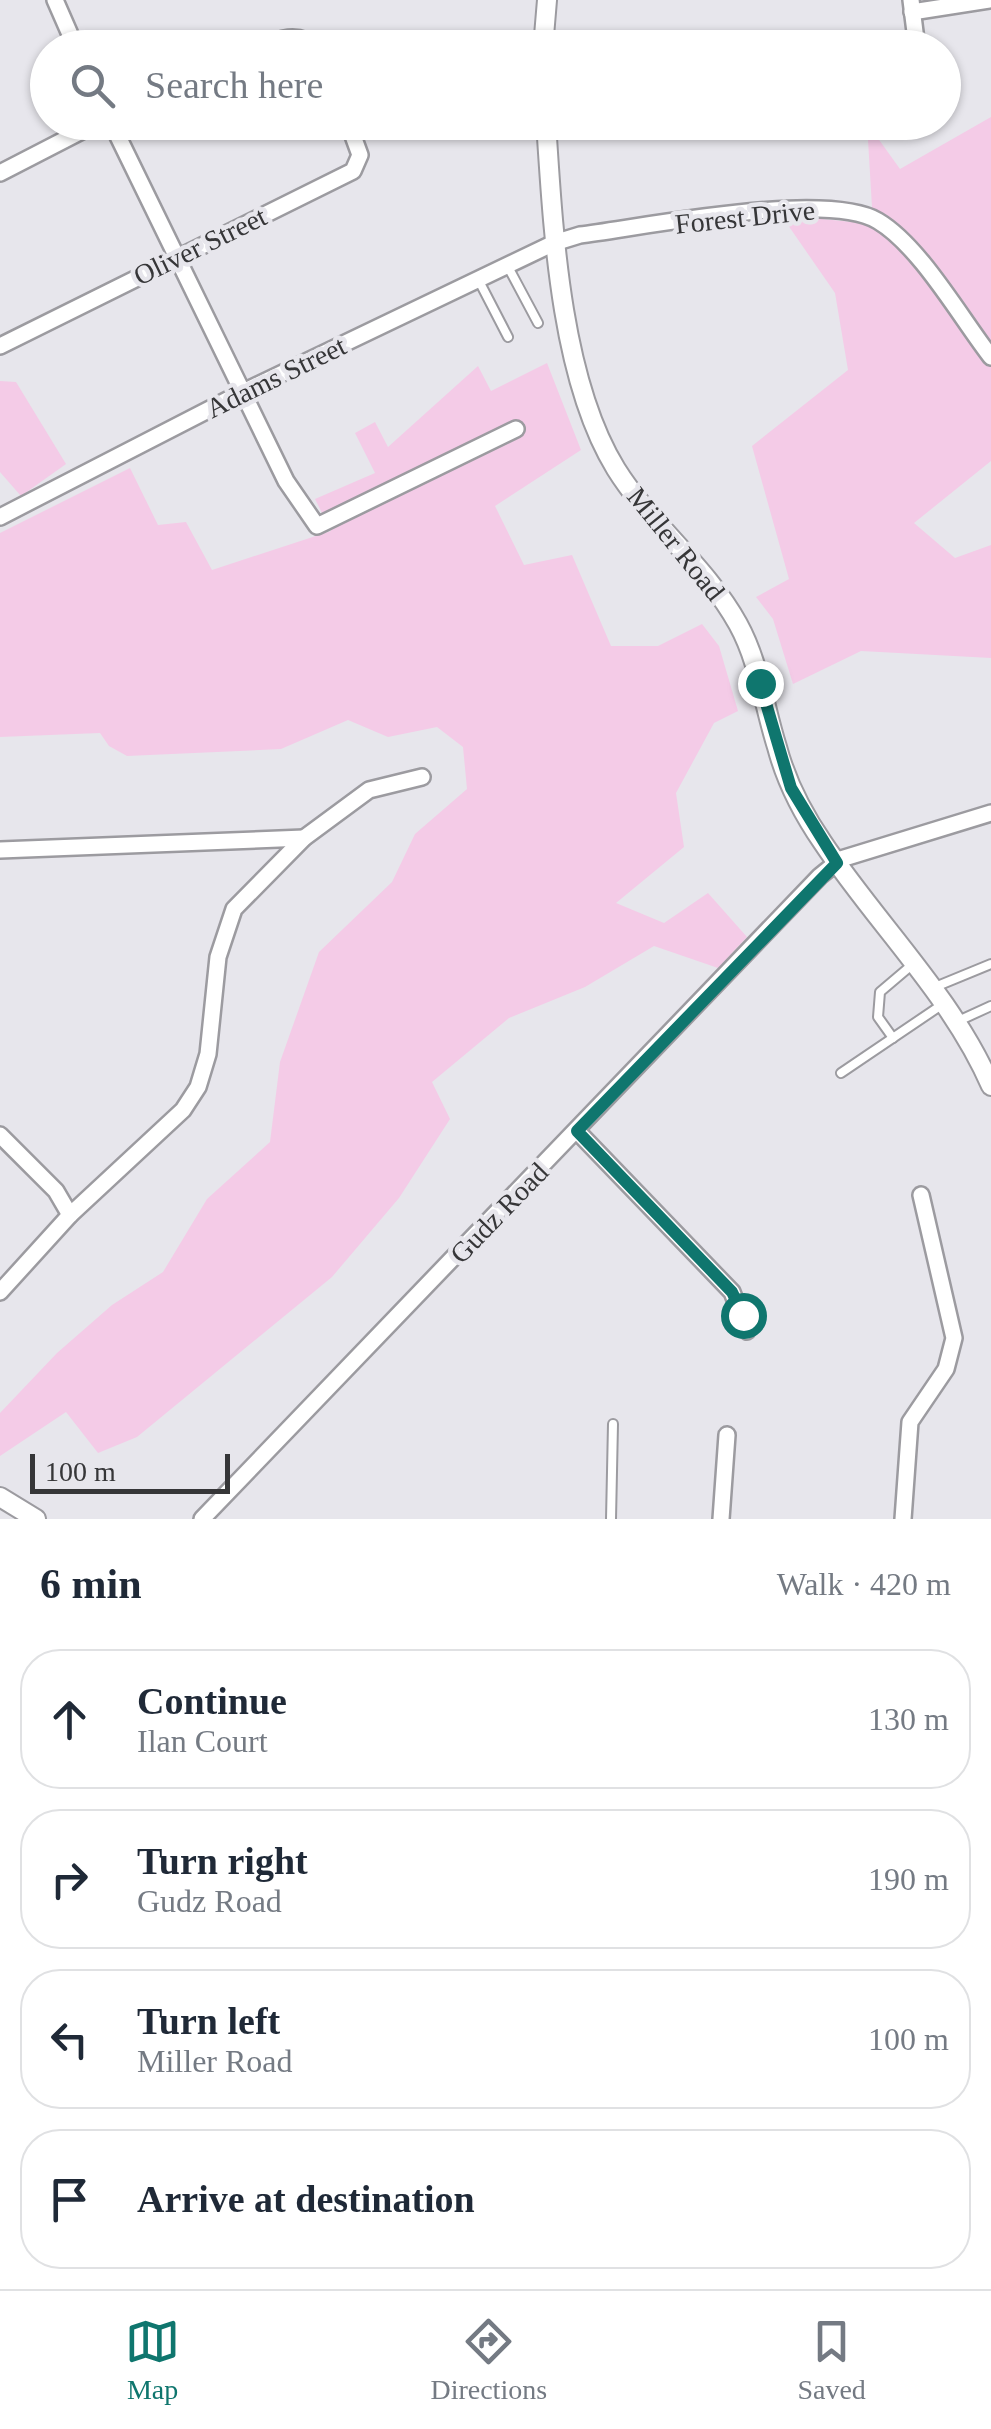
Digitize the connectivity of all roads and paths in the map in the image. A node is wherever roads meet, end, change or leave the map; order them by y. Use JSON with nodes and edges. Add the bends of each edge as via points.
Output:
{"nodes":[{"id":1,"x":54,"y":0,"type":"edge"},
{"id":2,"x":547,"y":0,"type":"edge"},
{"id":3,"x":989,"y":0,"type":"edge"},
{"id":4,"x":911,"y":6,"type":"edge"},
{"id":5,"x":68,"y":30,"type":"edge"},
{"id":6,"x":544,"y":30,"type":"edge"},
{"id":7,"x":64,"y":140,"type":"edge"},
{"id":8,"x":119,"y":140,"type":"edge"},
{"id":9,"x":355,"y":140,"type":"edge"},
{"id":10,"x":547,"y":140,"type":"edge"},
{"id":11,"x":0,"y":173,"type":"edge"},
{"id":12,"x":554,"y":243,"type":"junction"},
{"id":13,"x":177,"y":257,"type":"junction"},
{"id":14,"x":507,"y":265,"type":"junction"},
{"id":15,"x":478,"y":279,"type":"junction"},
{"id":16,"x":538,"y":322,"type":"dead end"},
{"id":17,"x":508,"y":337,"type":"dead end"},
{"id":18,"x":0,"y":346,"type":"edge"},
{"id":19,"x":991,"y":357,"type":"edge"},
{"id":20,"x":243,"y":392,"type":"junction"},
{"id":21,"x":516,"y":429,"type":"dead end"},
{"id":22,"x":0,"y":517,"type":"edge"},
{"id":23,"x":422,"y":777,"type":"dead end"},
{"id":24,"x":991,"y":813,"type":"edge"},
{"id":25,"x":304,"y":838,"type":"junction"},
{"id":26,"x":0,"y":850,"type":"edge"},
{"id":27,"x":837,"y":863,"type":"junction"},
{"id":28,"x":912,"y":964,"type":"junction"},
{"id":29,"x":991,"y":964,"type":"edge"},
{"id":30,"x":931,"y":988,"type":"junction"},
{"id":31,"x":943,"y":1004,"type":"junction"},
{"id":32,"x":991,"y":1006,"type":"edge"},
{"id":33,"x":956,"y":1022,"type":"junction"},
{"id":34,"x":893,"y":1038,"type":"junction"},
{"id":35,"x":841,"y":1073,"type":"dead end"},
{"id":36,"x":991,"y":1086,"type":"edge"},
{"id":37,"x":577,"y":1131,"type":"junction"},
{"id":38,"x":0,"y":1135,"type":"edge"},
{"id":39,"x":921,"y":1196,"type":"dead end"},
{"id":40,"x":70,"y":1215,"type":"junction"},
{"id":41,"x":0,"y":1292,"type":"edge"},
{"id":42,"x":746,"y":1331,"type":"dead end"},
{"id":43,"x":614,"y":1424,"type":"dead end"},
{"id":44,"x":726,"y":1435,"type":"dead end"},
{"id":45,"x":0,"y":1497,"type":"edge"},
{"id":46,"x":36,"y":1519,"type":"edge"},
{"id":47,"x":202,"y":1519,"type":"edge"},
{"id":48,"x":611,"y":1519,"type":"edge"},
{"id":49,"x":721,"y":1519,"type":"edge"},
{"id":50,"x":903,"y":1519,"type":"edge"}],
"edges":[{"from":1,"to":5,"type":"street"},
{"from":2,"to":6,"type":"street"},
{"from":3,"to":4,"type":"street"},
{"from":7,"to":11,"type":"street"},
{"from":8,"to":13,"type":"street"},
{"from":9,"to":13,"type":"street","name":"Oliver Street","via":[[360,155],[353,171]]},
{"from":10,"to":12,"type":"street","name":"Miller Road"},
{"from":12,"to":14,"type":"street","name":"Adams Street"},
{"from":12,"to":19,"type":"street","name":"Forest Drive","via":[[691,221],[841,210],[874,219],[899,237]]},
{"from":12,"to":27,"type":"street","name":"Miller Road","via":[[573,357],[601,439],[616,470],[713,584],[738,625],[791,788]]},
{"from":13,"to":18,"type":"street","name":"Oliver Street"},
{"from":13,"to":20,"type":"street"},
{"from":14,"to":15,"type":"street","name":"Adams Street"},
{"from":14,"to":16,"type":"lane"},
{"from":15,"to":17,"type":"lane"},
{"from":15,"to":20,"type":"street","name":"Adams Street"},
{"from":20,"to":21,"type":"street","via":[[286,480],[318,526]]},
{"from":20,"to":22,"type":"street","name":"Adams Street"},
{"from":23,"to":25,"type":"street","via":[[369,790]]},
{"from":24,"to":27,"type":"street"},
{"from":25,"to":26,"type":"street"},
{"from":25,"to":40,"type":"street","via":[[234,909],[218,957],[208,1054],[184,1110]]},
{"from":27,"to":28,"type":"street","name":"Miller Road"},
{"from":27,"to":37,"type":"street","name":"Gudz Road"},
{"from":28,"to":30,"type":"street","name":"Miller Road"},
{"from":28,"to":34,"type":"lane","via":[[880,992],[878,1017]]},
{"from":29,"to":30,"type":"lane"},
{"from":30,"to":31,"type":"street","name":"Miller Road"},
{"from":31,"to":33,"type":"street","name":"Miller Road"},
{"from":31,"to":34,"type":"lane"},
{"from":32,"to":33,"type":"lane"},
{"from":33,"to":36,"type":"street","name":"Miller Road"},
{"from":34,"to":35,"type":"lane"},
{"from":37,"to":42,"type":"street","via":[[732,1292]]},
{"from":37,"to":47,"type":"street","name":"Gudz Road"},
{"from":38,"to":40,"type":"street","via":[[56,1191]]},
{"from":39,"to":50,"type":"street","via":[[954,1338],[946,1370],[910,1422]]},
{"from":40,"to":41,"type":"street"},
{"from":43,"to":48,"type":"lane"},
{"from":44,"to":49,"type":"street"},
{"from":45,"to":46,"type":"street"}]}
